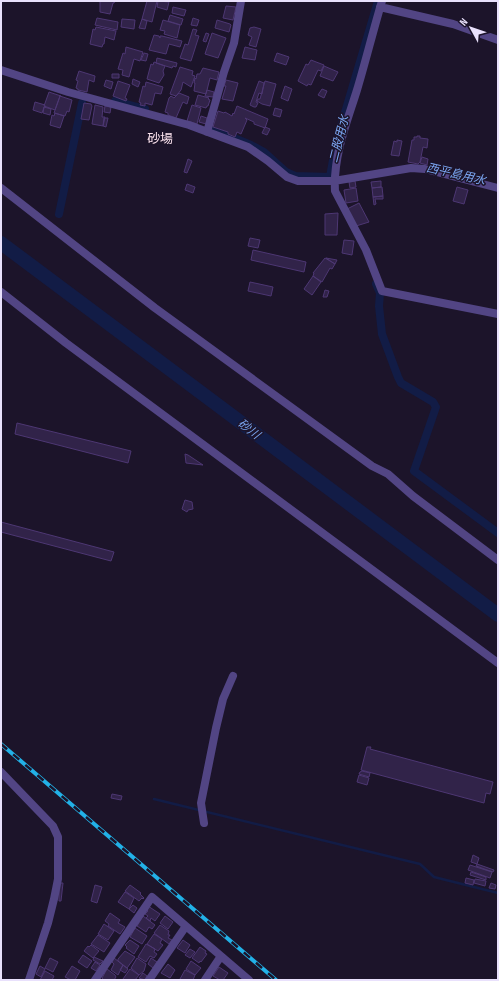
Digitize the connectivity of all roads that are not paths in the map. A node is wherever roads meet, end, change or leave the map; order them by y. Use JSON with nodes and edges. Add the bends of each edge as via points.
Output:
{"nodes":[{"id":1,"x":241,"y":1,"type":"edge"},
{"id":2,"x":381,"y":4,"type":"edge"},
{"id":3,"x":498,"y":40,"type":"edge"},
{"id":4,"x":1,"y":70,"type":"edge"},
{"id":5,"x":207,"y":132,"type":"junction"},
{"id":6,"x":334,"y":181,"type":"junction"},
{"id":7,"x":1,"y":188,"type":"edge"},
{"id":8,"x":498,"y":188,"type":"edge"},
{"id":9,"x":1,"y":292,"type":"edge"},
{"id":10,"x":498,"y":314,"type":"edge"},
{"id":11,"x":498,"y":560,"type":"edge"},
{"id":12,"x":498,"y":664,"type":"edge"},
{"id":13,"x":233,"y":676,"type":"dead end"},
{"id":14,"x":1,"y":772,"type":"edge"},
{"id":15,"x":204,"y":823,"type":"dead end"},
{"id":16,"x":186,"y":926,"type":"junction"},
{"id":17,"x":221,"y":956,"type":"junction"},
{"id":18,"x":29,"y":980,"type":"edge"},
{"id":19,"x":95,"y":980,"type":"edge"},
{"id":20,"x":149,"y":980,"type":"edge"},
{"id":21,"x":205,"y":980,"type":"edge"},
{"id":22,"x":249,"y":980,"type":"edge"}],
"edges":[{"from":1,"to":5,"type":"street","via":[[234,43]]},
{"from":2,"to":3,"type":"street","via":[[453,24]]},
{"from":2,"to":6,"type":"street","via":[[340,142]]},
{"from":4,"to":5,"type":"street"},
{"from":5,"to":6,"type":"street","via":[[248,147],[287,177],[298,181]]},
{"from":6,"to":8,"type":"street","via":[[410,168],[425,169]]},
{"from":6,"to":10,"type":"street","via":[[334,191],[366,250],[382,291]]},
{"from":7,"to":11,"type":"street","via":[[155,308],[372,466],[388,474]]},
{"from":9,"to":12,"type":"street"},
{"from":13,"to":15,"type":"street","via":[[223,699],[201,803]]},
{"from":14,"to":18,"type":"street","via":[[53,826],[58,837],[58,879],[54,899]]},
{"from":16,"to":17,"type":"street"},
{"from":16,"to":19,"type":"street","via":[[152,897]]},
{"from":16,"to":20,"type":"street"},
{"from":17,"to":21,"type":"street"},
{"from":17,"to":22,"type":"street"}]}
